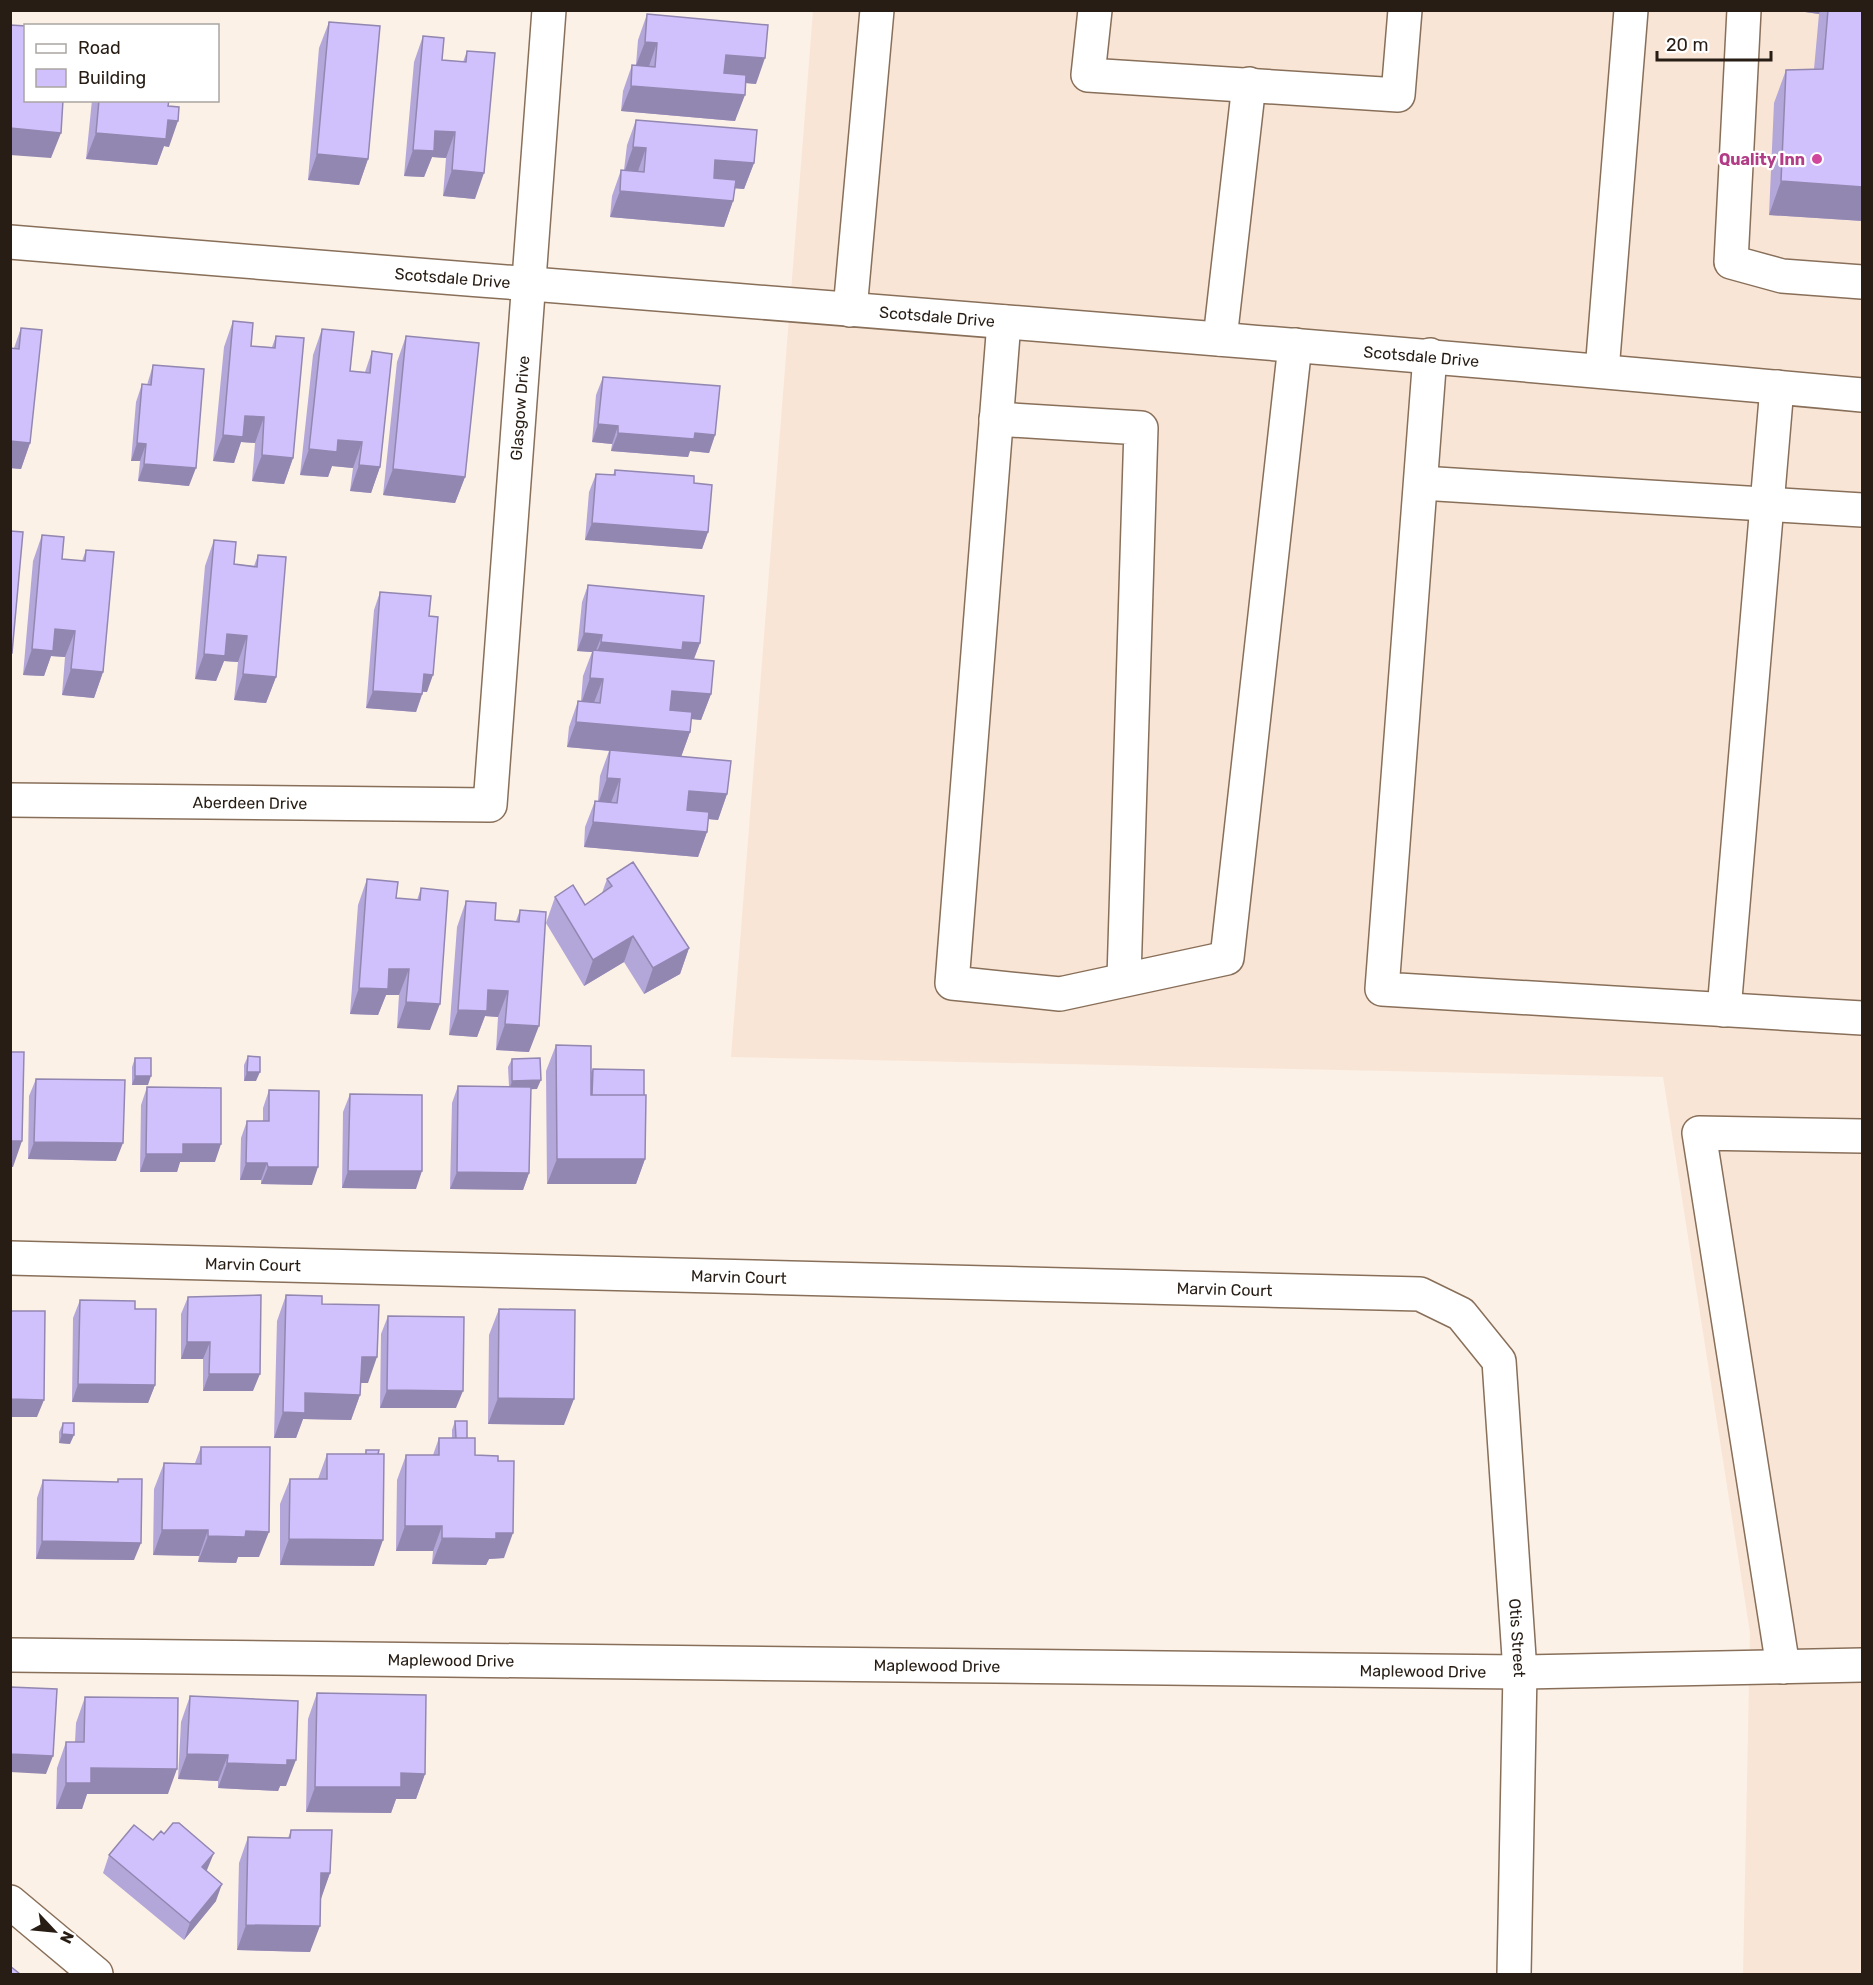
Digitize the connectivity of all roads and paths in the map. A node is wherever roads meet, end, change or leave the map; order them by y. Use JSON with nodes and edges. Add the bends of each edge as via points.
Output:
{"nodes":[{"id":1,"x":549,"y":10,"type":"edge"},
{"id":2,"x":877,"y":10,"type":"edge"},
{"id":3,"x":1095,"y":10,"type":"edge"},
{"id":4,"x":1405,"y":10,"type":"edge"},
{"id":5,"x":1631,"y":10,"type":"edge"},
{"id":6,"x":1744,"y":10,"type":"edge"},
{"id":7,"x":1249,"y":84,"type":"junction"},
{"id":8,"x":10,"y":242,"type":"edge"},
{"id":9,"x":1863,"y":282,"type":"edge"},
{"id":10,"x":527,"y":285,"type":"junction"},
{"id":11,"x":850,"y":310,"type":"junction"},
{"id":12,"x":1004,"y":322,"type":"junction"},
{"id":13,"x":1220,"y":339,"type":"junction"},
{"id":14,"x":1296,"y":345,"type":"junction"},
{"id":15,"x":1430,"y":355,"type":"junction"},
{"id":16,"x":1602,"y":371,"type":"junction"},
{"id":17,"x":1777,"y":387,"type":"junction"},
{"id":18,"x":1863,"y":395,"type":"edge"},
{"id":19,"x":996,"y":419,"type":"junction"},
{"id":20,"x":1421,"y":483,"type":"junction"},
{"id":21,"x":1767,"y":504,"type":"junction"},
{"id":22,"x":1863,"y":510,"type":"edge"},
{"id":23,"x":10,"y":800,"type":"edge"},
{"id":24,"x":490,"y":805,"type":"joint"},
{"id":25,"x":1124,"y":978,"type":"junction"},
{"id":26,"x":1724,"y":1010,"type":"junction"},
{"id":27,"x":1863,"y":1018,"type":"edge"},
{"id":28,"x":1863,"y":1136,"type":"edge"},
{"id":29,"x":10,"y":1258,"type":"edge"},
{"id":30,"x":1461,"y":1314,"type":"joint"},
{"id":31,"x":10,"y":1655,"type":"edge"},
{"id":32,"x":1863,"y":1665,"type":"edge"},
{"id":33,"x":1784,"y":1667,"type":"junction"},
{"id":34,"x":1520,"y":1672,"type":"junction"},
{"id":35,"x":10,"y":1902,"type":"edge"},
{"id":36,"x":96,"y":1974,"type":"edge"},
{"id":37,"x":1514,"y":1974,"type":"edge"}],
"edges":[{"from":1,"to":10,"type":"street","name":"Glasgow Drive"},
{"from":2,"to":11,"type":"street"},
{"from":3,"to":7,"type":"street","via":[[1089,75]]},
{"from":4,"to":7,"type":"street","via":[[1398,95]]},
{"from":5,"to":16,"type":"street"},
{"from":6,"to":9,"type":"street","via":[[1731,262],[1782,276]]},
{"from":7,"to":13,"type":"street"},
{"from":8,"to":10,"type":"street","name":"Scotsdale Drive"},
{"from":10,"to":11,"type":"street","name":"Scotsdale Drive"},
{"from":10,"to":24,"type":"street","name":"Glasgow Drive"},
{"from":11,"to":12,"type":"street","name":"Scotsdale Drive"},
{"from":12,"to":13,"type":"street","name":"Scotsdale Drive"},
{"from":12,"to":19,"type":"street"},
{"from":13,"to":14,"type":"street","name":"Scotsdale Drive"},
{"from":14,"to":15,"type":"street","name":"Scotsdale Drive"},
{"from":14,"to":25,"type":"street","via":[[1227,958]]},
{"from":15,"to":16,"type":"street","name":"Scotsdale Drive"},
{"from":15,"to":20,"type":"street"},
{"from":16,"to":17,"type":"street","name":"Scotsdale Drive"},
{"from":17,"to":18,"type":"street","name":"Scotsdale Drive"},
{"from":17,"to":21,"type":"street"},
{"from":19,"to":25,"type":"street","via":[[1141,428]]},
{"from":19,"to":25,"type":"street","via":[[952,982],[1060,994]]},
{"from":20,"to":21,"type":"street"},
{"from":20,"to":26,"type":"street","via":[[1383,989]]},
{"from":21,"to":22,"type":"street"},
{"from":21,"to":26,"type":"street"},
{"from":23,"to":24,"type":"street","name":"Aberdeen Drive"},
{"from":26,"to":27,"type":"street"},
{"from":28,"to":33,"type":"street","via":[[1699,1133]]},
{"from":29,"to":30,"type":"street","name":"Marvin Court","via":[[1420,1294]]},
{"from":30,"to":34,"type":"street","name":"Otis Street","via":[[1499,1361]]},
{"from":31,"to":34,"type":"street","name":"Maplewood Drive"},
{"from":32,"to":33,"type":"street","name":"Maplewood Drive"},
{"from":33,"to":34,"type":"street","name":"Maplewood Drive"},
{"from":34,"to":37,"type":"street","name":"Otis Street"},
{"from":35,"to":36,"type":"street"}]}
